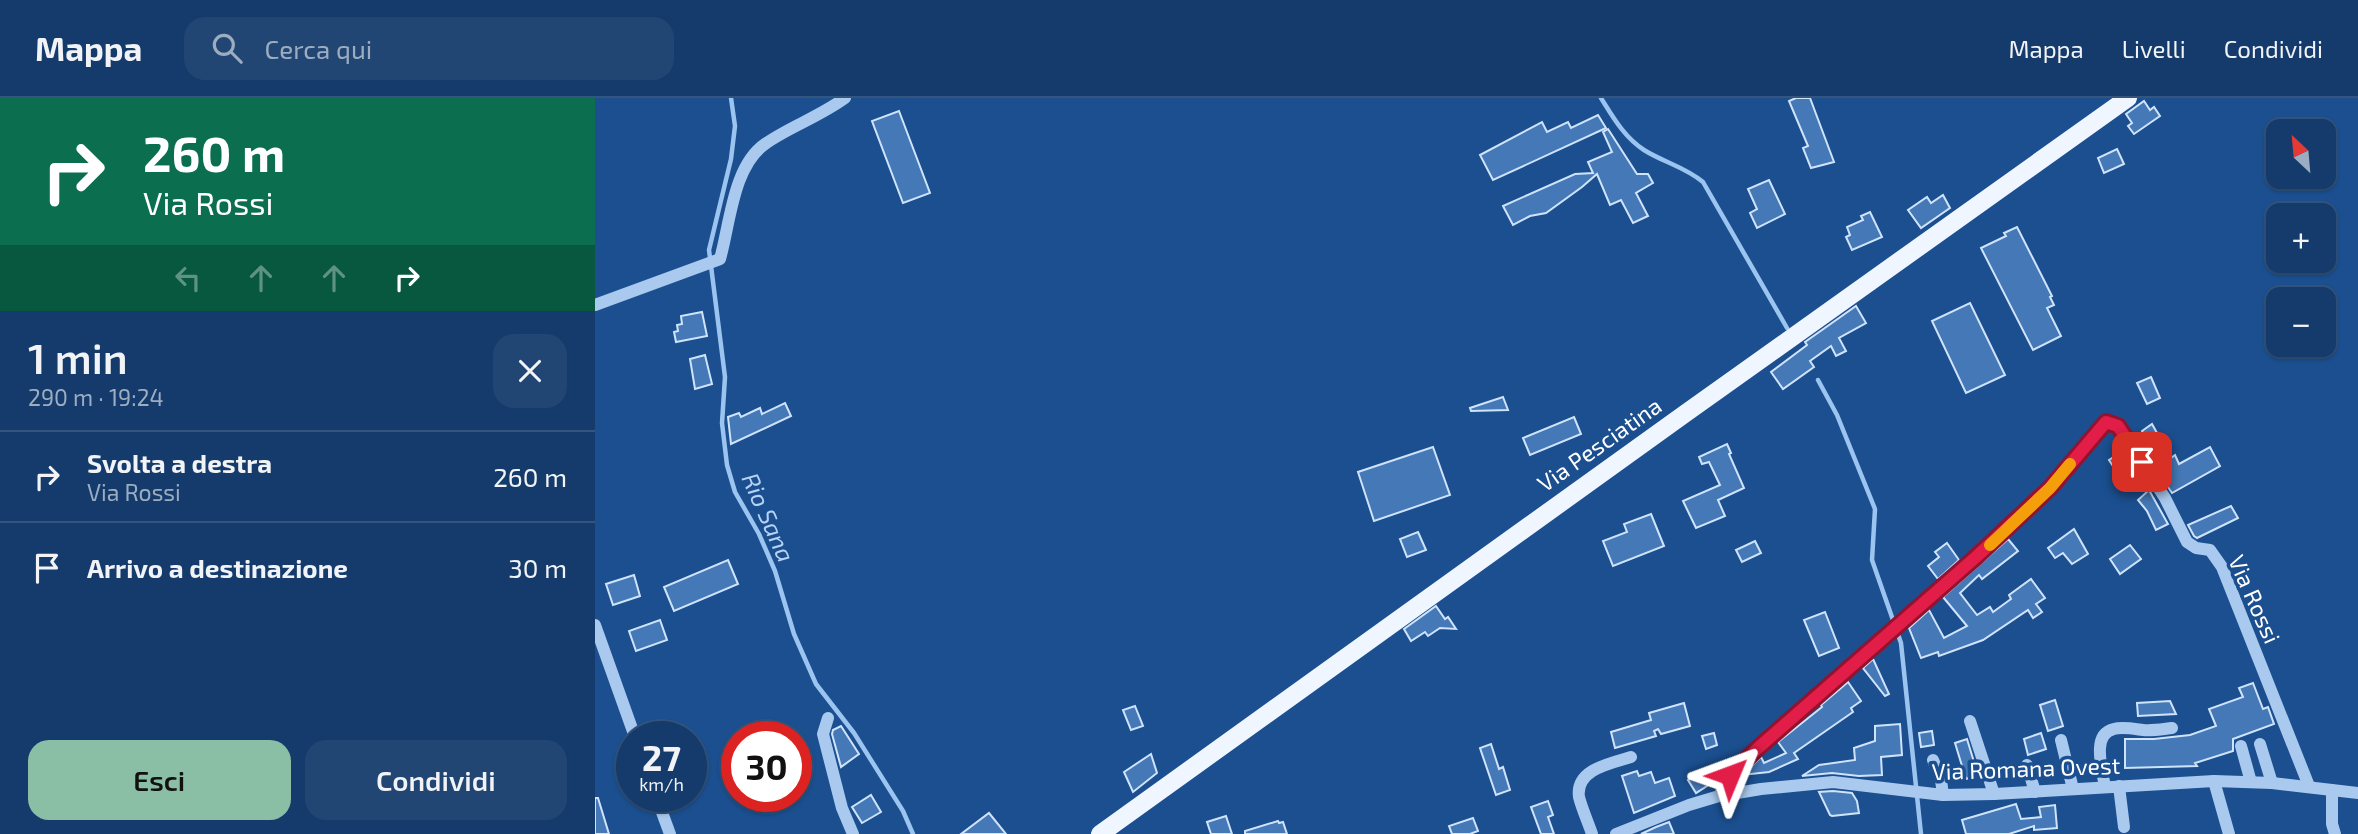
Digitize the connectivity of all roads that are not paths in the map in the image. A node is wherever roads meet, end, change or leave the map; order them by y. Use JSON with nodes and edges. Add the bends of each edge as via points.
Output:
{"nodes":[{"id":1,"x":845,"y":98,"type":"edge"},
{"id":2,"x":2128,"y":98,"type":"edge"},
{"id":3,"x":595,"y":305,"type":"edge"},
{"id":4,"x":595,"y":625,"type":"edge"},
{"id":5,"x":828,"y":718,"type":"dead end"},
{"id":6,"x":629,"y":721,"type":"edge"},
{"id":7,"x":1970,"y":722,"type":"dead end"},
{"id":8,"x":2172,"y":729,"type":"dead end"},
{"id":9,"x":2061,"y":740,"type":"dead end"},
{"id":10,"x":2260,"y":744,"type":"dead end"},
{"id":11,"x":2241,"y":746,"type":"dead end"},
{"id":12,"x":1631,"y":757,"type":"dead end"},
{"id":13,"x":1933,"y":760,"type":"dead end"},
{"id":14,"x":2027,"y":765,"type":"dead end"},
{"id":15,"x":2214,"y":781,"type":"junction"},
{"id":16,"x":2251,"y":782,"type":"junction"},
{"id":17,"x":2272,"y":783,"type":"junction"},
{"id":18,"x":2119,"y":786,"type":"junction"},
{"id":19,"x":2309,"y":786,"type":"junction"},
{"id":20,"x":2105,"y":787,"type":"junction"},
{"id":21,"x":2073,"y":789,"type":"junction"},
{"id":22,"x":2332,"y":790,"type":"junction"},
{"id":23,"x":2035,"y":792,"type":"junction"},
{"id":24,"x":2358,"y":793,"type":"edge"},
{"id":25,"x":1994,"y":794,"type":"junction"},
{"id":26,"x":1943,"y":795,"type":"junction"},
{"id":27,"x":1719,"y":796,"type":"junction"},
{"id":28,"x":662,"y":812,"type":"edge"},
{"id":29,"x":2125,"y":827,"type":"dead end"},
{"id":30,"x":670,"y":834,"type":"edge"},
{"id":31,"x":853,"y":834,"type":"edge"},
{"id":32,"x":1100,"y":834,"type":"edge"},
{"id":33,"x":1592,"y":834,"type":"edge"},
{"id":34,"x":1616,"y":834,"type":"edge"},
{"id":35,"x":2229,"y":834,"type":"edge"},
{"id":36,"x":2335,"y":834,"type":"edge"}],
"edges":[{"from":1,"to":3,"type":"street","via":[[757,151],[734,198],[720,259]]},
{"from":2,"to":32,"type":"main road","name":"Via Pesciatina"},
{"from":4,"to":6,"type":"street"},
{"from":5,"to":31,"type":"street","via":[[823,734]]},
{"from":7,"to":25,"type":"street"},
{"from":8,"to":20,"type":"street","via":[[2109,730],[2099,746]]},
{"from":9,"to":21,"type":"street"},
{"from":10,"to":17,"type":"street"},
{"from":11,"to":16,"type":"street"},
{"from":12,"to":33,"type":"street","via":[[1584,777],[1579,794]]},
{"from":13,"to":26,"type":"street"},
{"from":14,"to":23,"type":"street"},
{"from":15,"to":16,"type":"street","name":"Via Romana Ovest"},
{"from":15,"to":18,"type":"street","name":"Via Romana Ovest"},
{"from":15,"to":35,"type":"street"},
{"from":16,"to":17,"type":"street","name":"Via Romana Ovest"},
{"from":17,"to":19,"type":"street","name":"Via Romana Ovest"},
{"from":18,"to":20,"type":"street","name":"Via Romana Ovest"},
{"from":18,"to":29,"type":"street"},
{"from":19,"to":22,"type":"street","name":"Via Romana Ovest"},
{"from":19,"to":27,"type":"street","name":"Via Rossi","via":[[2223,567],[2210,550],[2187,542],[2165,498],[2118,426],[2106,422],[2050,488],[1758,748],[1730,775]]},
{"from":20,"to":21,"type":"street","name":"Via Romana Ovest"},
{"from":21,"to":23,"type":"street","name":"Via Romana Ovest"},
{"from":22,"to":24,"type":"street","name":"Via Romana Ovest"},
{"from":22,"to":36,"type":"street"},
{"from":23,"to":25,"type":"street","name":"Via Romana Ovest"},
{"from":25,"to":26,"type":"street","name":"Via Romana Ovest"},
{"from":26,"to":27,"type":"street","name":"Via Romana Ovest","via":[[1833,782]]},
{"from":27,"to":34,"type":"street","name":"Via Romana Ovest"},
{"from":28,"to":30,"type":"street"}]}
